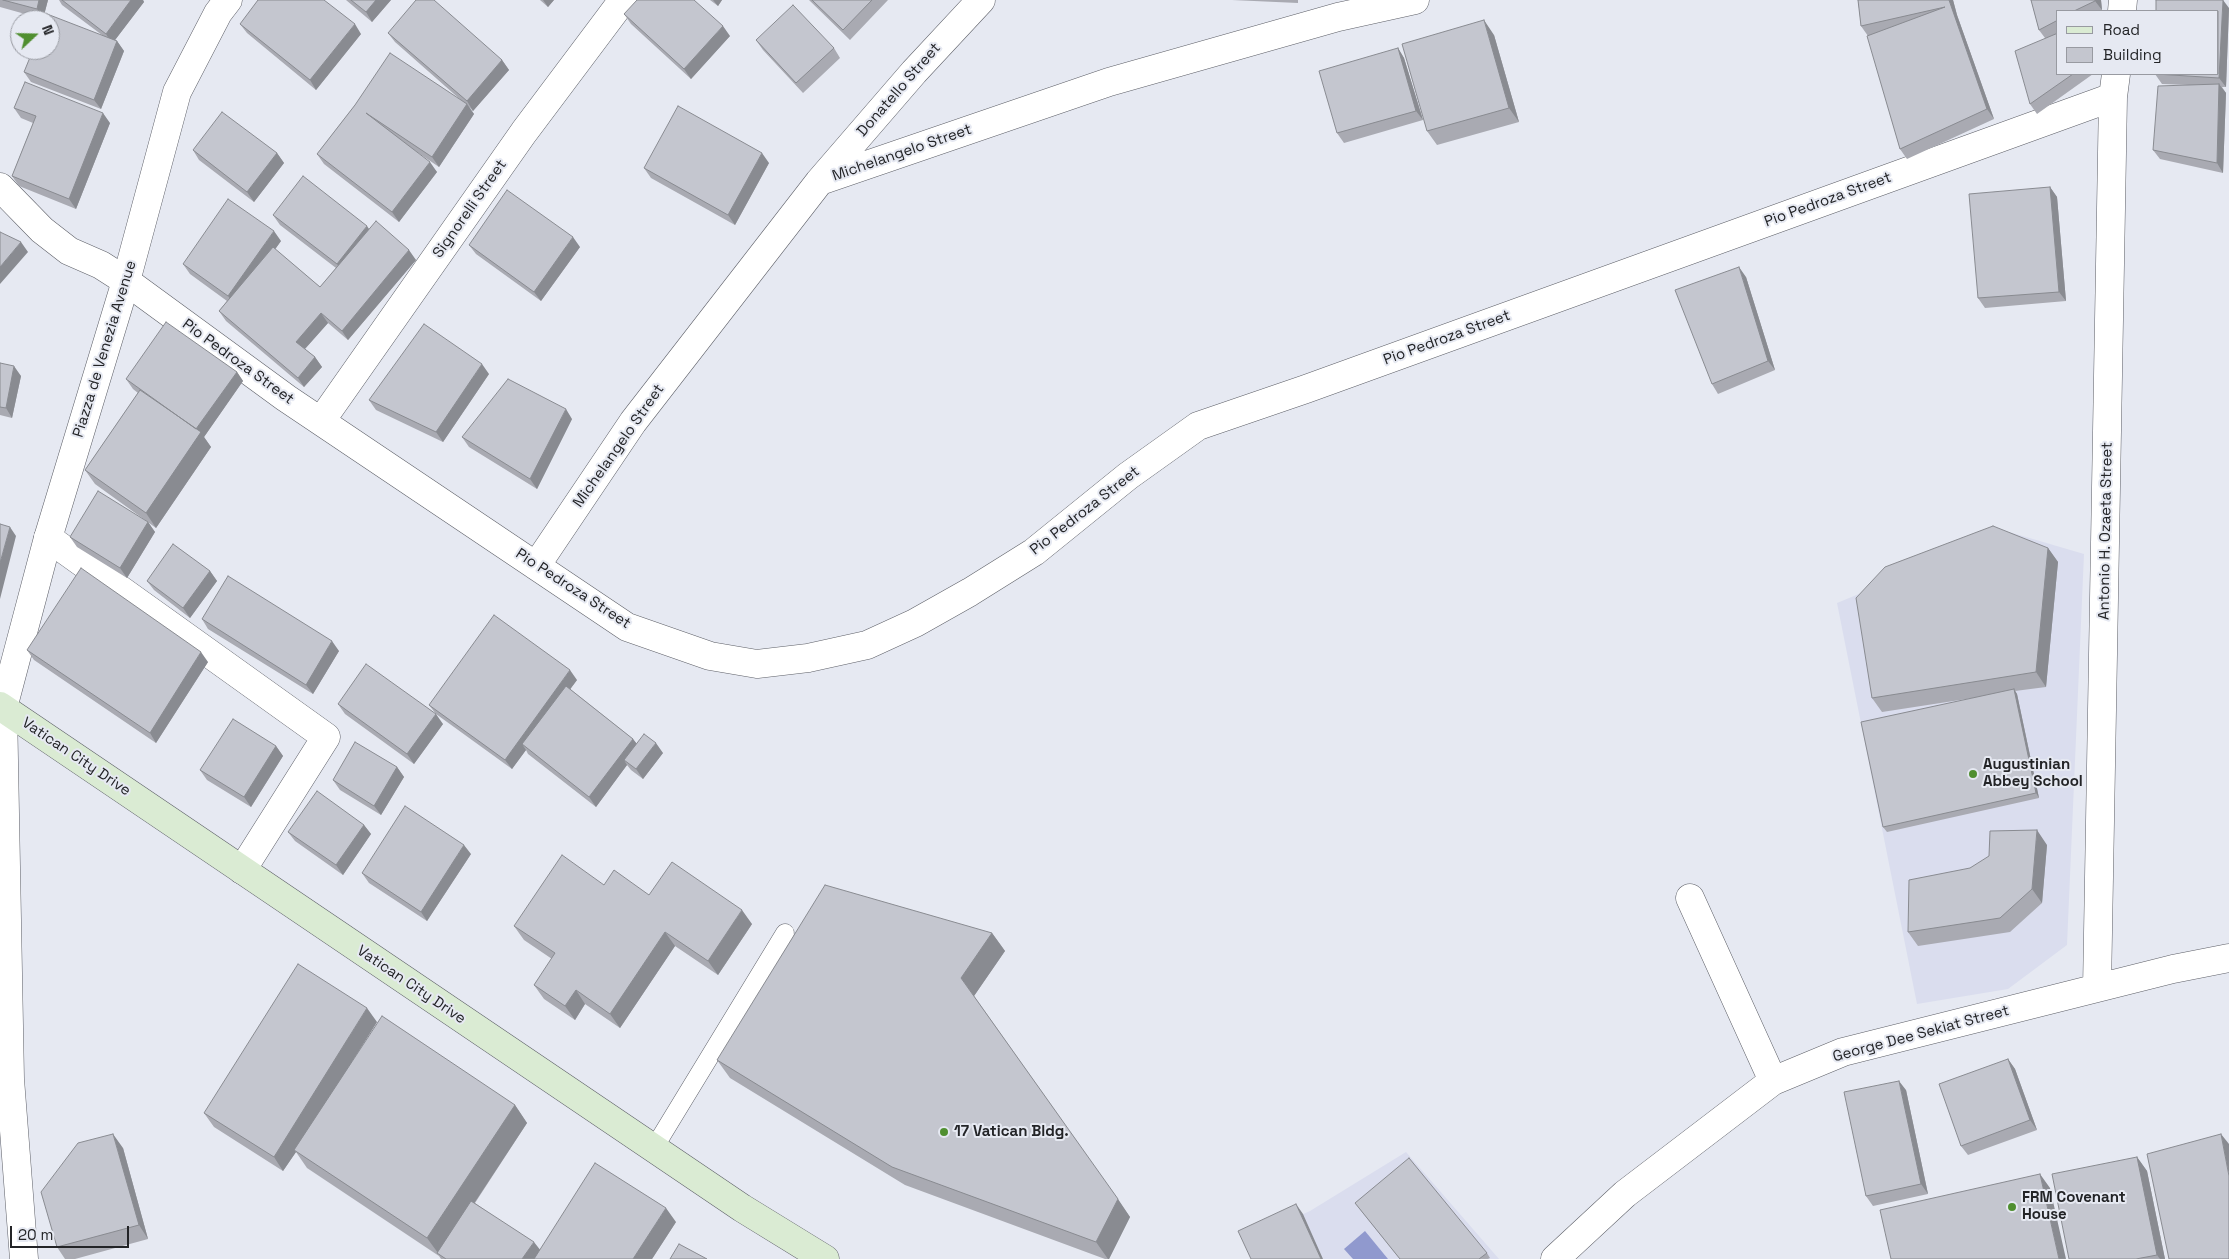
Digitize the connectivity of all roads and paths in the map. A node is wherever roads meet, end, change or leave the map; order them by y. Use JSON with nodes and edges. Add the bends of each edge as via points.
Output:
{"nodes":[{"id":1,"x":228,"y":0,"type":"edge"},
{"id":2,"x":623,"y":0,"type":"edge"},
{"id":3,"x":980,"y":0,"type":"edge"},
{"id":4,"x":1415,"y":0,"type":"edge"},
{"id":5,"x":1338,"y":9,"type":"edge"},
{"id":6,"x":2114,"y":86,"type":"edge"},
{"id":7,"x":819,"y":182,"type":"junction"},
{"id":8,"x":0,"y":187,"type":"edge"},
{"id":9,"x":126,"y":281,"type":"junction"},
{"id":10,"x":321,"y":421,"type":"junction"},
{"id":11,"x":48,"y":538,"type":"junction"},
{"id":12,"x":536,"y":566,"type":"junction"},
{"id":13,"x":2,"y":707,"type":"edge"},
{"id":14,"x":242,"y":870,"type":"junction"},
{"id":15,"x":1690,"y":898,"type":"dead end"},
{"id":16,"x":785,"y":933,"type":"dead end"},
{"id":17,"x":2229,"y":958,"type":"edge"},
{"id":18,"x":2097,"y":988,"type":"junction"},
{"id":19,"x":1773,"y":1081,"type":"junction"},
{"id":20,"x":654,"y":1148,"type":"junction"},
{"id":21,"x":24,"y":1259,"type":"edge"},
{"id":22,"x":825,"y":1259,"type":"edge"},
{"id":23,"x":1555,"y":1259,"type":"edge"}],
"edges":[{"from":1,"to":9,"type":"street","name":"Piazza de Venezia Avenue","via":[[177,92]]},
{"from":2,"to":10,"type":"street","name":"Signorelli Street","via":[[519,140]]},
{"from":3,"to":7,"type":"street","name":"Donatello Street"},
{"from":4,"to":5,"type":"street","name":"Michelangelo Street"},
{"from":5,"to":7,"type":"street","name":"Michelangelo Street","via":[[1109,82]]},
{"from":6,"to":12,"type":"street","name":"Pio Pedroza Street","via":[[1306,389],[1198,426],[1128,476],[1034,552],[916,623],[867,645],[808,658],[757,664],[710,656],[627,627]]},
{"from":6,"to":18,"type":"street","name":"Antonio H. Ozaeta Street"},
{"from":7,"to":12,"type":"street","name":"Michelangelo Street","via":[[633,422]]},
{"from":8,"to":9,"type":"street","name":"Pio Pedroza Street","via":[[42,230],[69,251],[102,265]]},
{"from":9,"to":10,"type":"street","name":"Pio Pedroza Street"},
{"from":9,"to":11,"type":"street","name":"Piazza de Venezia Avenue"},
{"from":10,"to":12,"type":"street","name":"Pio Pedroza Street"},
{"from":11,"to":13,"type":"street","name":"Piazza de Venezia Avenue"},
{"from":11,"to":14,"type":"street","via":[[326,737]]},
{"from":13,"to":14,"type":"main road","name":"Vatican City Drive"},
{"from":13,"to":21,"type":"street","name":"Piazza de Venezia Avenue","via":[[10,1079]]},
{"from":14,"to":20,"type":"main road","name":"Vatican City Drive"},
{"from":15,"to":19,"type":"street"},
{"from":16,"to":20,"type":"lane"},
{"from":17,"to":18,"type":"street","name":"George Dee Sekiat Street"},
{"from":18,"to":19,"type":"street","name":"George Dee Sekiat Street","via":[[1842,1052]]},
{"from":19,"to":23,"type":"street","name":"George Dee Sekiat Street","via":[[1625,1194]]},
{"from":20,"to":22,"type":"main road","name":"Vatican City Drive"}]}
